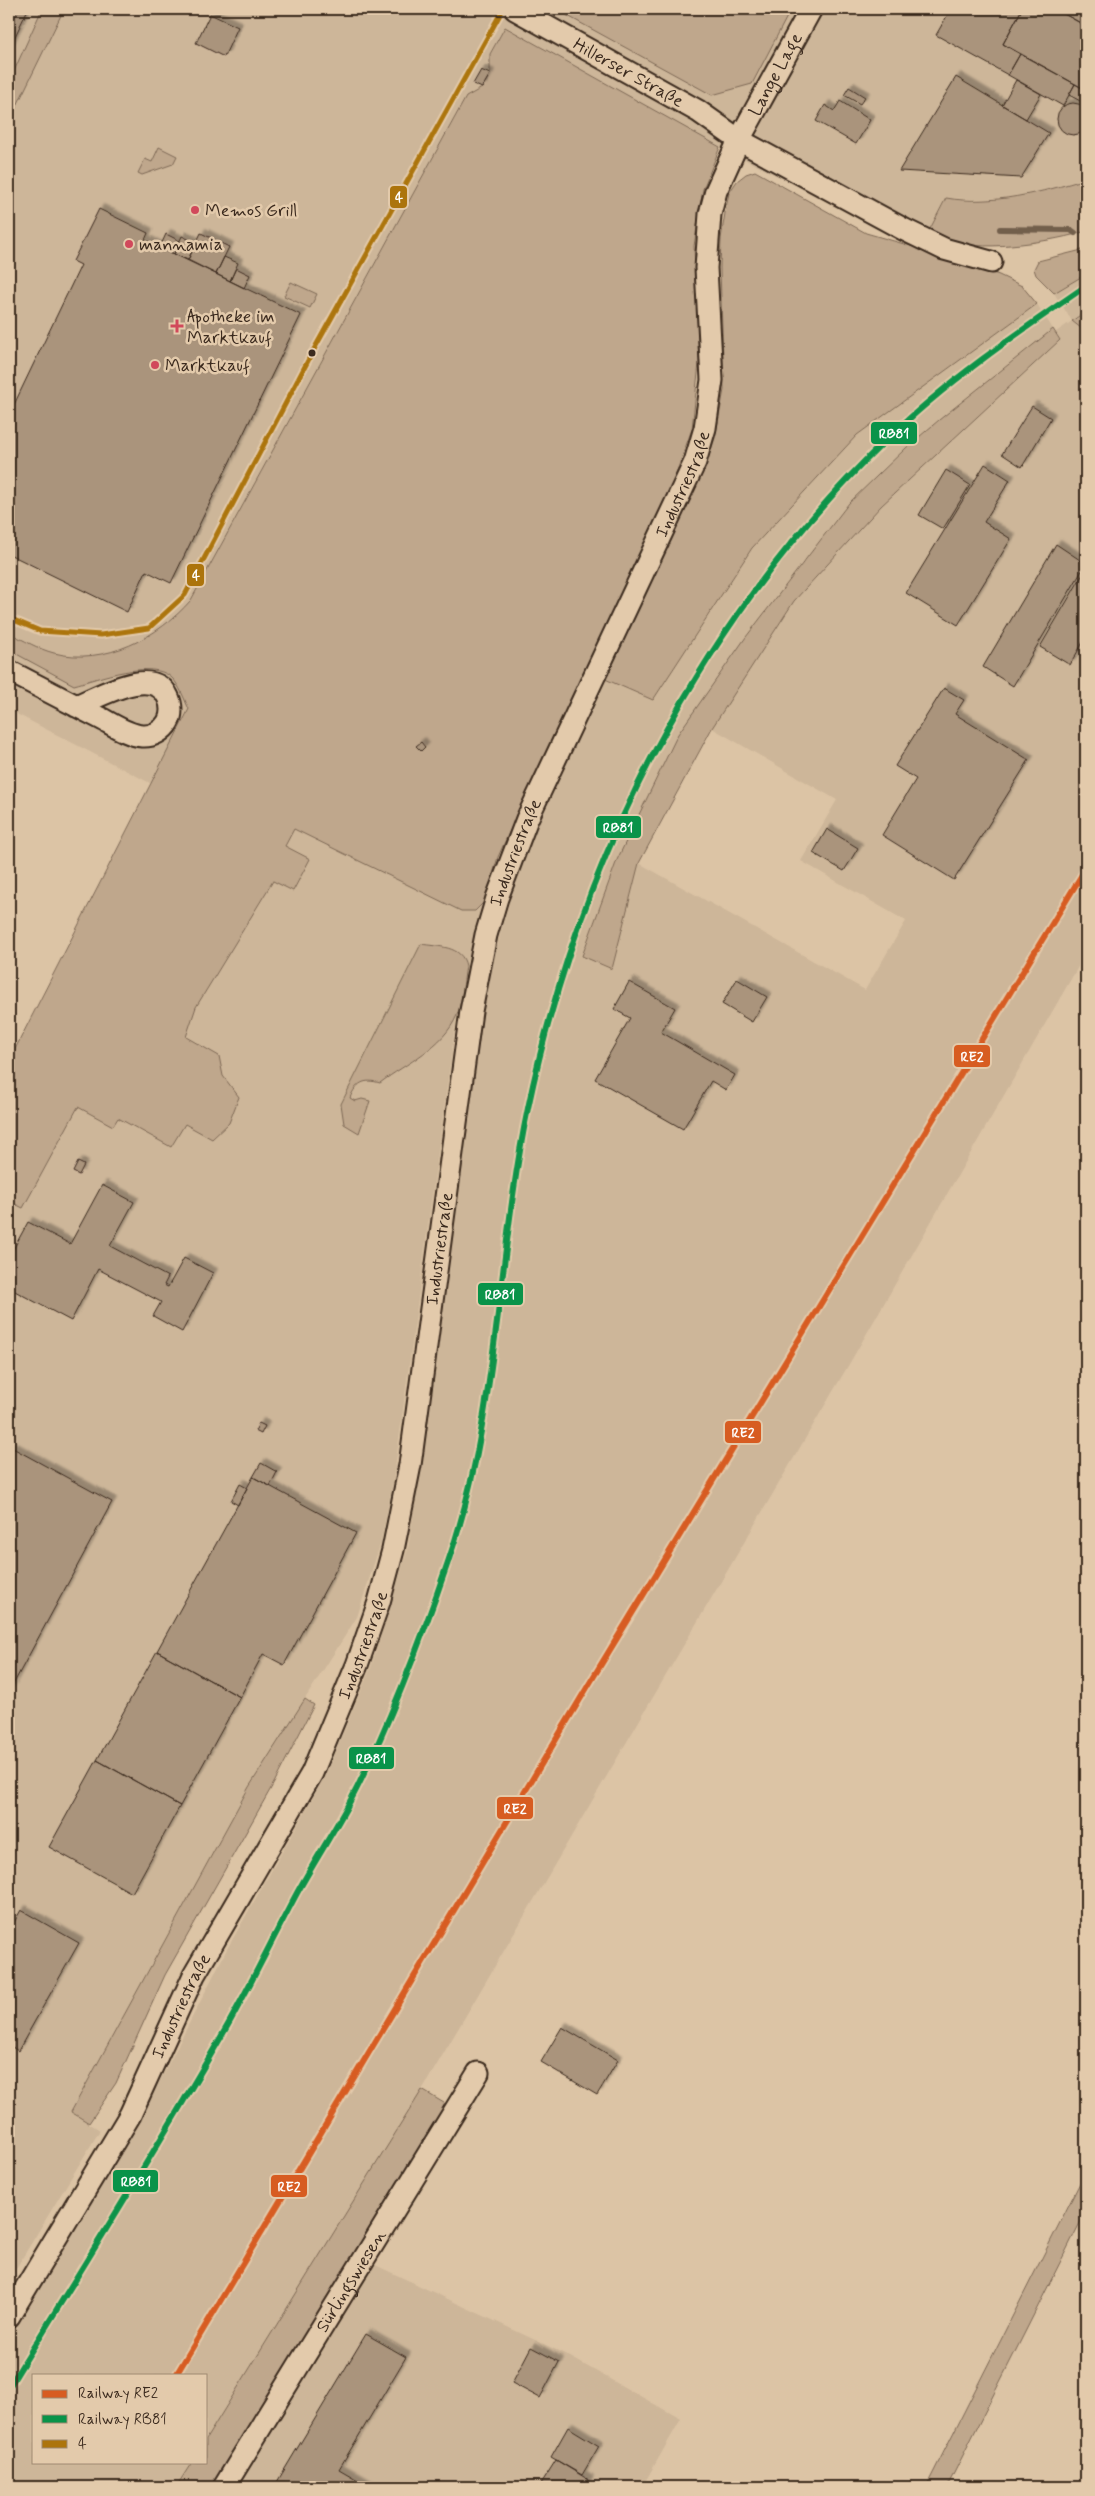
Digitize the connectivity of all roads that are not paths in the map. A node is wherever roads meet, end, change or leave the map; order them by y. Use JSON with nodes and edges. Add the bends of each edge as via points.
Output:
{"nodes":[{"id":1,"x":516,"y":9,"type":"edge"},
{"id":2,"x":811,"y":9,"type":"edge"},
{"id":3,"x":739,"y":140,"type":"junction"},
{"id":4,"x":992,"y":262,"type":"dead end"},
{"id":5,"x":9,"y":671,"type":"edge"},
{"id":6,"x":76,"y":706,"type":"dead end"},
{"id":7,"x":478,"y":2073,"type":"dead end"},
{"id":8,"x":9,"y":2316,"type":"edge"},
{"id":9,"x":224,"y":2487,"type":"edge"}],
"edges":[{"from":1,"to":3,"type":"street","name":"Hillerser Straße","via":[[698,111]]},
{"from":2,"to":3,"type":"street","name":"Lange Lage"},
{"from":3,"to":4,"type":"street","name":"Hillerser Straße","via":[[936,246]]},
{"from":3,"to":8,"type":"street","name":"Industriestraße","via":[[723,171],[710,214],[706,268],[712,380],[705,428],[695,462],[527,819],[486,936],[471,1011],[410,1466],[379,1602],[312,1773],[194,1975],[130,2114]]},
{"from":5,"to":6,"type":"street"},
{"from":7,"to":9,"type":"street","name":"Sürlingswiesen"}]}
